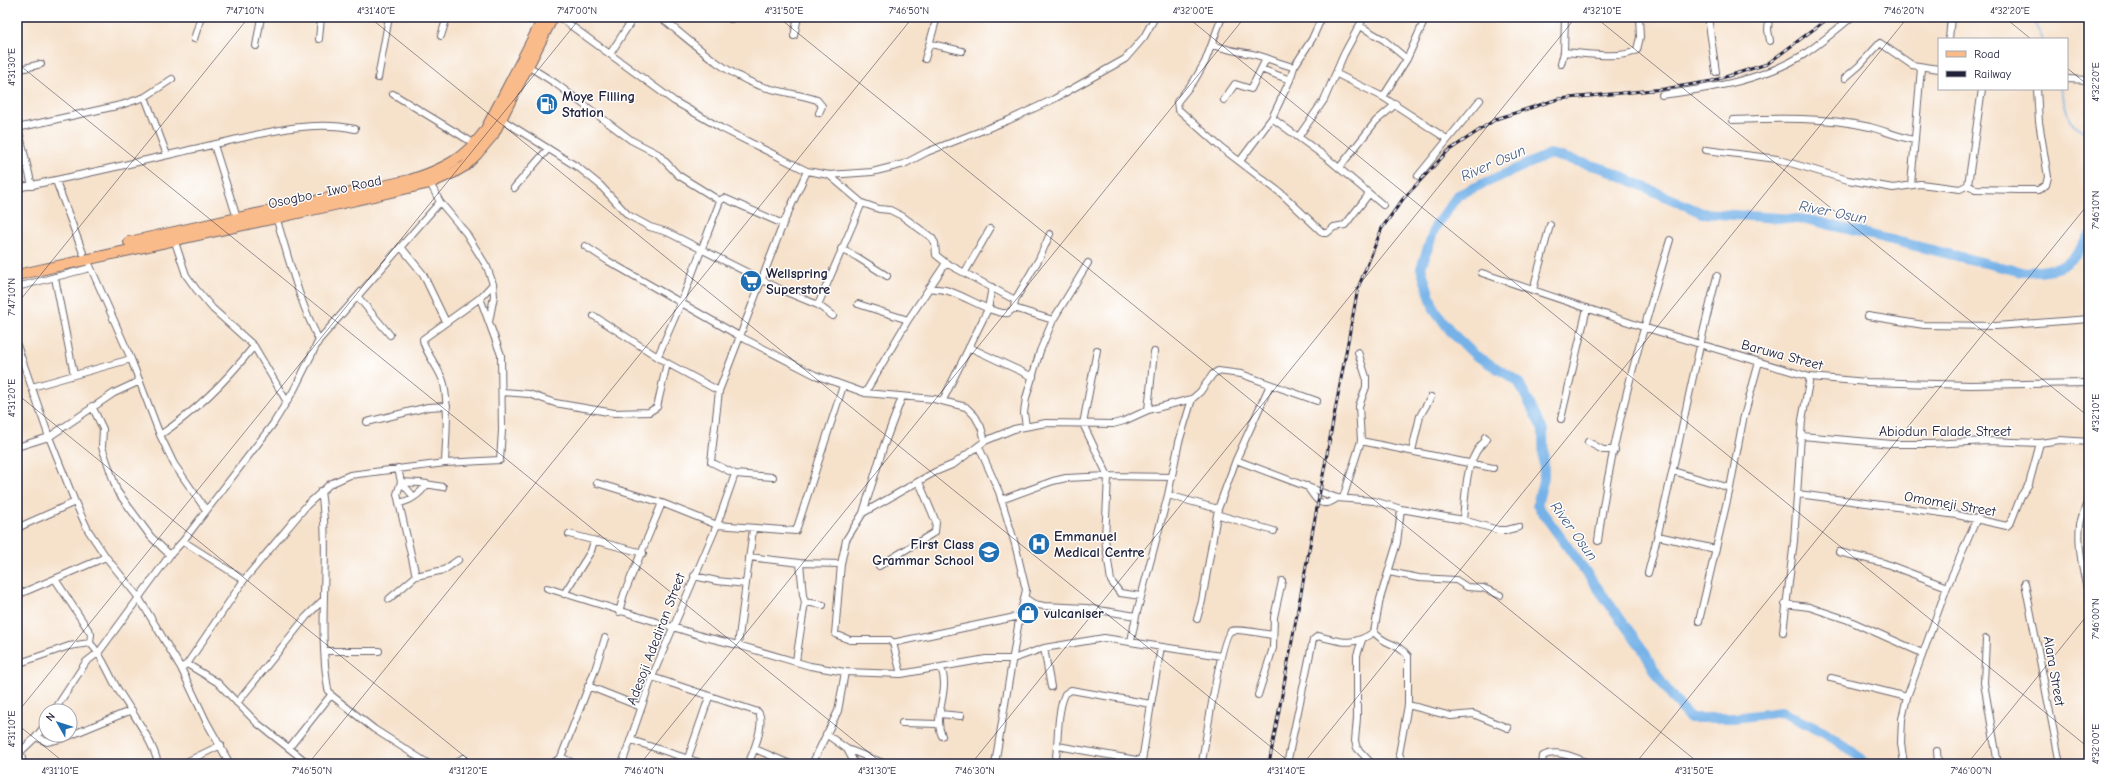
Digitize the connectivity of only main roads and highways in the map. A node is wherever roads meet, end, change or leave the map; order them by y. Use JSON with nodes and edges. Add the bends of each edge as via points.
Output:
{"nodes":[{"id":1,"x":544,"y":17,"type":"edge"},
{"id":2,"x":553,"y":17,"type":"edge"},
{"id":3,"x":87,"y":260,"type":"junction"},
{"id":4,"x":17,"y":268,"type":"edge"},
{"id":5,"x":17,"y":275,"type":"edge"}],
"edges":[{"from":1,"to":3,"type":"main road","name":"Osogbo - Iwo Road","via":[[495,115],[475,144],[452,164],[428,174],[237,218]]},
{"from":2,"to":3,"type":"main road","name":"Osogbo - Iwo Road","via":[[485,146],[465,166],[453,173],[430,183]]},
{"from":3,"to":4,"type":"main road","name":"Osogbo - Iwo Road"},
{"from":3,"to":5,"type":"main road","name":"Osogbo - Iwo Road"}]}
